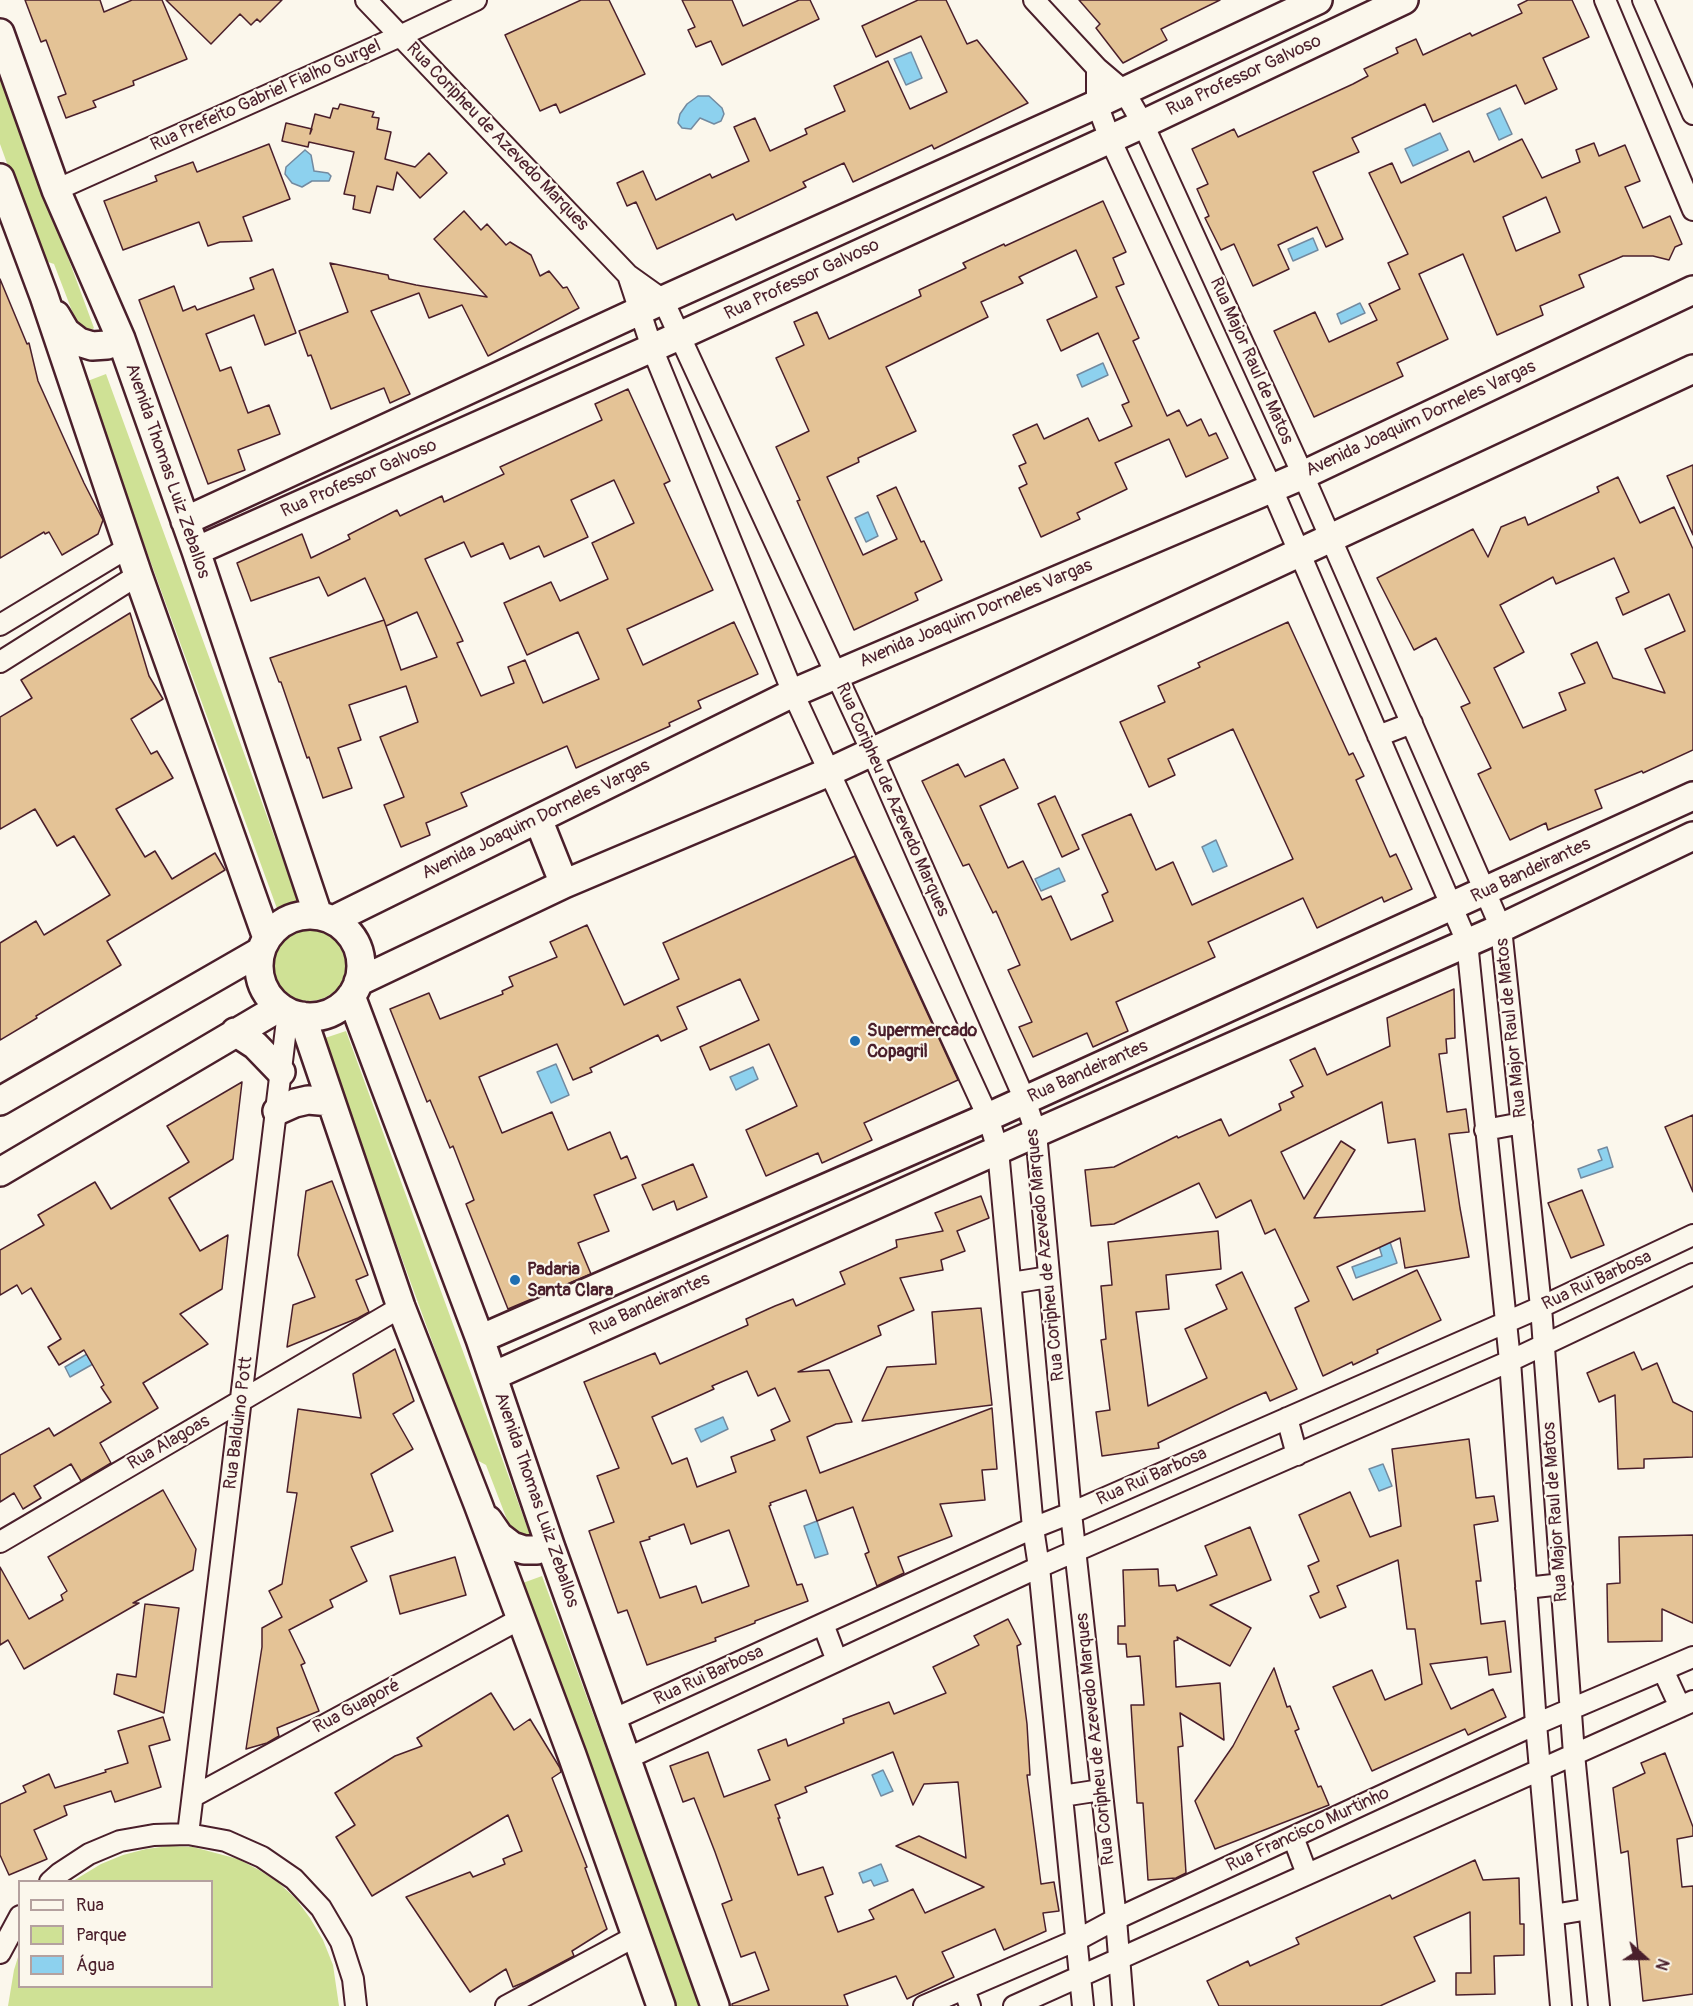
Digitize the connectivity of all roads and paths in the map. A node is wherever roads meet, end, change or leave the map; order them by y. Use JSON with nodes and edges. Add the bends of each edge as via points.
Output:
{"nodes":[{"id":1,"x":366,"y":0,"type":"edge"},
{"id":2,"x":476,"y":0,"type":"edge"},
{"id":3,"x":1034,"y":0,"type":"edge"},
{"id":4,"x":1318,"y":0,"type":"edge"},
{"id":5,"x":1605,"y":0,"type":"edge"},
{"id":6,"x":1643,"y":0,"type":"edge"},
{"id":7,"x":1389,"y":3,"type":"edge"},
{"id":8,"x":1250,"y":32,"type":"junction"},
{"id":9,"x":0,"y":33,"type":"edge"},
{"id":10,"x":400,"y":36,"type":"junction"},
{"id":11,"x":1267,"y":65,"type":"junction"},
{"id":12,"x":1097,"y":68,"type":"junction"},
{"id":13,"x":1124,"y":91,"type":"junction"},
{"id":14,"x":1097,"y":104,"type":"junction"},
{"id":15,"x":1693,"y":114,"type":"edge"},
{"id":16,"x":1143,"y":124,"type":"junction"},
{"id":17,"x":1110,"y":139,"type":"junction"},
{"id":18,"x":0,"y":178,"type":"edge"},
{"id":19,"x":56,"y":190,"type":"junction"},
{"id":20,"x":871,"y":206,"type":"junction"},
{"id":21,"x":1693,"y":210,"type":"edge"},
{"id":22,"x":6,"y":215,"type":"edge"},
{"id":23,"x":886,"y":241,"type":"junction"},
{"id":24,"x":1693,"y":290,"type":"edge"},
{"id":25,"x":44,"y":296,"type":"junction"},
{"id":26,"x":651,"y":306,"type":"junction"},
{"id":27,"x":679,"y":336,"type":"junction"},
{"id":28,"x":121,"y":339,"type":"junction"},
{"id":29,"x":652,"y":348,"type":"junction"},
{"id":30,"x":1693,"y":369,"type":"edge"},
{"id":31,"x":429,"y":409,"type":"junction"},
{"id":32,"x":443,"y":441,"type":"junction"},
{"id":33,"x":1304,"y":476,"type":"junction"},
{"id":34,"x":1272,"y":489,"type":"junction"},
{"id":35,"x":186,"y":521,"type":"junction"},
{"id":36,"x":1331,"y":538,"type":"junction"},
{"id":37,"x":129,"y":547,"type":"junction"},
{"id":38,"x":196,"y":551,"type":"junction"},
{"id":39,"x":1298,"y":553,"type":"junction"},
{"id":40,"x":138,"y":575,"type":"junction"},
{"id":41,"x":0,"y":625,"type":"edge"},
{"id":42,"x":0,"y":662,"type":"edge"},
{"id":43,"x":836,"y":674,"type":"junction"},
{"id":44,"x":793,"y":693,"type":"junction"},
{"id":45,"x":1412,"y":723,"type":"junction"},
{"id":46,"x":1378,"y":736,"type":"junction"},
{"id":47,"x":871,"y":750,"type":"junction"},
{"id":48,"x":829,"y":772,"type":"junction"},
{"id":49,"x":1687,"y":799,"type":"edge"},
{"id":50,"x":538,"y":819,"type":"junction"},
{"id":51,"x":1693,"y":829,"type":"edge"},
{"id":52,"x":1693,"y":836,"type":"edge"},
{"id":53,"x":564,"y":884,"type":"junction"},
{"id":54,"x":1486,"y":891,"type":"junction"},
{"id":55,"x":1452,"y":907,"type":"junction"},
{"id":56,"x":325,"y":917,"type":"junction"},
{"id":57,"x":1501,"y":928,"type":"junction"},
{"id":58,"x":1467,"y":942,"type":"junction"},
{"id":59,"x":264,"y":944,"type":"junction"},
{"id":60,"x":355,"y":989,"type":"junction"},
{"id":61,"x":1264,"y":992,"type":"junction"},
{"id":62,"x":290,"y":1012,"type":"junction"},
{"id":63,"x":1279,"y":1025,"type":"junction"},
{"id":64,"x":235,"y":1032,"type":"junction"},
{"id":65,"x":1176,"y":1032,"type":"junction"},
{"id":66,"x":1189,"y":1065,"type":"junction"},
{"id":67,"x":281,"y":1072,"type":"junction"},
{"id":68,"x":1025,"y":1100,"type":"junction"},
{"id":69,"x":0,"y":1101,"type":"edge"},
{"id":70,"x":331,"y":1102,"type":"junction"},
{"id":71,"x":277,"y":1111,"type":"junction"},
{"id":72,"x":988,"y":1117,"type":"junction"},
{"id":73,"x":1522,"y":1123,"type":"junction"},
{"id":74,"x":1485,"y":1130,"type":"junction"},
{"id":75,"x":1036,"y":1132,"type":"junction"},
{"id":76,"x":998,"y":1150,"type":"junction"},
{"id":77,"x":896,"y":1157,"type":"junction"},
{"id":78,"x":0,"y":1172,"type":"edge"},
{"id":79,"x":910,"y":1189,"type":"junction"},
{"id":80,"x":792,"y":1203,"type":"junction"},
{"id":81,"x":1693,"y":1235,"type":"edge"},
{"id":82,"x":806,"y":1236,"type":"junction"},
{"id":83,"x":1693,"y":1274,"type":"edge"},
{"id":84,"x":1049,"y":1277,"type":"junction"},
{"id":85,"x":1011,"y":1283,"type":"junction"},
{"id":86,"x":565,"y":1302,"type":"junction"},
{"id":87,"x":401,"y":1306,"type":"junction"},
{"id":88,"x":1541,"y":1307,"type":"junction"},
{"id":89,"x":1504,"y":1323,"type":"junction"},
{"id":90,"x":580,"y":1336,"type":"junction"},
{"id":91,"x":480,"y":1339,"type":"junction"},
{"id":92,"x":1544,"y":1345,"type":"junction"},
{"id":93,"x":1510,"y":1361,"type":"junction"},
{"id":94,"x":493,"y":1376,"type":"junction"},
{"id":95,"x":243,"y":1400,"type":"junction"},
{"id":96,"x":1287,"y":1418,"type":"junction"},
{"id":97,"x":1297,"y":1455,"type":"junction"},
{"id":98,"x":478,"y":1504,"type":"junction"},
{"id":99,"x":1071,"y":1513,"type":"junction"},
{"id":100,"x":1033,"y":1528,"type":"junction"},
{"id":101,"x":0,"y":1542,"type":"edge"},
{"id":102,"x":550,"y":1545,"type":"junction"},
{"id":103,"x":1076,"y":1552,"type":"junction"},
{"id":104,"x":1039,"y":1567,"type":"junction"},
{"id":105,"x":1562,"y":1584,"type":"junction"},
{"id":106,"x":1526,"y":1588,"type":"junction"},
{"id":107,"x":520,"y":1619,"type":"junction"},
{"id":108,"x":823,"y":1624,"type":"junction"},
{"id":109,"x":1693,"y":1657,"type":"edge"},
{"id":110,"x":837,"y":1661,"type":"junction"},
{"id":111,"x":1663,"y":1670,"type":"junction"},
{"id":112,"x":1687,"y":1704,"type":"edge"},
{"id":113,"x":1571,"y":1710,"type":"junction"},
{"id":114,"x":612,"y":1720,"type":"junction"},
{"id":115,"x":1536,"y":1724,"type":"junction"},
{"id":116,"x":1574,"y":1754,"type":"junction"},
{"id":117,"x":626,"y":1759,"type":"junction"},
{"id":118,"x":1541,"y":1769,"type":"junction"},
{"id":119,"x":1101,"y":1790,"type":"junction"},
{"id":120,"x":194,"y":1796,"type":"junction"},
{"id":121,"x":1062,"y":1796,"type":"junction"},
{"id":122,"x":188,"y":1834,"type":"junction"},
{"id":123,"x":1293,"y":1837,"type":"junction"},
{"id":124,"x":1307,"y":1874,"type":"junction"},
{"id":125,"x":51,"y":1880,"type":"edge"},
{"id":126,"x":1589,"y":1909,"type":"junction"},
{"id":127,"x":1553,"y":1915,"type":"junction"},
{"id":128,"x":11,"y":1918,"type":"edge"},
{"id":129,"x":1116,"y":1919,"type":"junction"},
{"id":130,"x":636,"y":1936,"type":"junction"},
{"id":131,"x":1077,"y":1940,"type":"junction"},
{"id":132,"x":0,"y":1953,"type":"edge"},
{"id":133,"x":1119,"y":1959,"type":"junction"},
{"id":134,"x":1080,"y":1977,"type":"junction"},
{"id":135,"x":967,"y":1997,"type":"edge"},
{"id":136,"x":356,"y":2006,"type":"edge"},
{"id":137,"x":506,"y":2006,"type":"edge"},
{"id":138,"x":661,"y":2006,"type":"edge"},
{"id":139,"x":716,"y":2006,"type":"edge"},
{"id":140,"x":924,"y":2006,"type":"edge"},
{"id":141,"x":1014,"y":2006,"type":"edge"},
{"id":142,"x":1083,"y":2006,"type":"edge"},
{"id":143,"x":1123,"y":2006,"type":"edge"},
{"id":144,"x":1561,"y":2006,"type":"edge"},
{"id":145,"x":1599,"y":2006,"type":"edge"}],
"edges":[{"from":1,"to":10,"type":"street","name":"Rua Coripheu de Azevedo Marques"},
{"from":2,"to":10,"type":"street","name":"Rua Prefeito Gabriel Fialho Gurgel"},
{"from":3,"to":12,"type":"street","name":"Rua Major Raul de Matos"},
{"from":4,"to":8,"type":"street","name":"Rua Professor Galvoso"},
{"from":5,"to":21,"type":"street"},
{"from":6,"to":15,"type":"street"},
{"from":7,"to":11,"type":"street","name":"Rua Professor Galvoso"},
{"from":8,"to":11,"type":"street"},
{"from":8,"to":13,"type":"street","name":"Rua Professor Galvoso"},
{"from":9,"to":19,"type":"street","name":"Avenida Thomas Luiz Zeballos"},
{"from":10,"to":19,"type":"street","name":"Rua Prefeito Gabriel Fialho Gurgel"},
{"from":10,"to":26,"type":"street","name":"Rua Coripheu de Azevedo Marques","via":[[628,275]]},
{"from":11,"to":16,"type":"street","name":"Rua Professor Galvoso"},
{"from":12,"to":13,"type":"street","name":"Rua Major Raul de Matos"},
{"from":12,"to":14,"type":"street","name":"Rua Major Raul de Matos"},
{"from":13,"to":14,"type":"street","name":"Rua Professor Galvoso"},
{"from":13,"to":16,"type":"street","name":"Rua Major Raul de Matos"},
{"from":14,"to":17,"type":"street","name":"Rua Major Raul de Matos"},
{"from":14,"to":20,"type":"street","name":"Rua Professor Galvoso"},
{"from":16,"to":17,"type":"street","name":"Rua Professor Galvoso"},
{"from":16,"to":33,"type":"street","name":"Rua Major Raul de Matos"},
{"from":17,"to":23,"type":"street","name":"Rua Professor Galvoso"},
{"from":17,"to":34,"type":"street","name":"Rua Major Raul de Matos"},
{"from":18,"to":22,"type":"street"},
{"from":19,"to":28,"type":"street","name":"Avenida Thomas Luiz Zeballos"},
{"from":20,"to":23,"type":"street"},
{"from":20,"to":26,"type":"street","name":"Rua Professor Galvoso"},
{"from":22,"to":25,"type":"street"},
{"from":23,"to":27,"type":"street","name":"Rua Professor Galvoso"},
{"from":24,"to":33,"type":"street","name":"Avenida Joaquim Dorneles Vargas"},
{"from":25,"to":28,"type":"street","via":[[66,332],[79,342],[107,345]]},
{"from":25,"to":37,"type":"street"},
{"from":26,"to":27,"type":"street","name":"Rua Coripheu de Azevedo Marques"},
{"from":26,"to":29,"type":"street","name":"Rua Coripheu de Azevedo Marques"},
{"from":26,"to":31,"type":"street","name":"Rua Professor Galvoso"},
{"from":27,"to":29,"type":"street","name":"Rua Professor Galvoso"},
{"from":27,"to":43,"type":"street","name":"Rua Coripheu de Azevedo Marques"},
{"from":28,"to":35,"type":"street","name":"Avenida Thomas Luiz Zeballos"},
{"from":29,"to":32,"type":"street","name":"Rua Professor Galvoso"},
{"from":29,"to":44,"type":"street","name":"Rua Coripheu de Azevedo Marques"},
{"from":30,"to":36,"type":"street"},
{"from":31,"to":32,"type":"street"},
{"from":31,"to":35,"type":"street","name":"Rua Professor Galvoso"},
{"from":32,"to":38,"type":"street","name":"Rua Professor Galvoso"},
{"from":33,"to":34,"type":"street","name":"Avenida Joaquim Dorneles Vargas"},
{"from":33,"to":36,"type":"street","name":"Rua Major Raul de Matos"},
{"from":34,"to":39,"type":"street","name":"Rua Major Raul de Matos"},
{"from":34,"to":43,"type":"street","name":"Avenida Joaquim Dorneles Vargas"},
{"from":35,"to":38,"type":"street","name":"Avenida Thomas Luiz Zeballos"},
{"from":36,"to":39,"type":"street"},
{"from":36,"to":45,"type":"street","name":"Rua Major Raul de Matos"},
{"from":37,"to":40,"type":"street"},
{"from":37,"to":41,"type":"street"},
{"from":38,"to":56,"type":"street","name":"Avenida Thomas Luiz Zeballos"},
{"from":39,"to":46,"type":"street","name":"Rua Major Raul de Matos"},
{"from":39,"to":47,"type":"street"},
{"from":40,"to":42,"type":"street"},
{"from":40,"to":59,"type":"street"},
{"from":43,"to":44,"type":"street","name":"Avenida Joaquim Dorneles Vargas"},
{"from":43,"to":47,"type":"street","name":"Rua Coripheu de Azevedo Marques"},
{"from":44,"to":48,"type":"street","name":"Rua Coripheu de Azevedo Marques"},
{"from":44,"to":50,"type":"street","name":"Avenida Joaquim Dorneles Vargas"},
{"from":45,"to":46,"type":"street"},
{"from":45,"to":54,"type":"street","name":"Rua Major Raul de Matos"},
{"from":46,"to":55,"type":"street","name":"Rua Major Raul de Matos"},
{"from":47,"to":48,"type":"street"},
{"from":47,"to":68,"type":"street","name":"Rua Coripheu de Azevedo Marques"},
{"from":48,"to":53,"type":"street"},
{"from":48,"to":72,"type":"street","name":"Rua Coripheu de Azevedo Marques"},
{"from":49,"to":51,"type":"street"},
{"from":49,"to":54,"type":"street","name":"Rua Bandeirantes"},
{"from":50,"to":53,"type":"street"},
{"from":50,"to":56,"type":"street","name":"Avenida Joaquim Dorneles Vargas"},
{"from":52,"to":57,"type":"street","name":"Rua Bandeirantes"},
{"from":53,"to":60,"type":"street"},
{"from":54,"to":55,"type":"street","name":"Rua Bandeirantes"},
{"from":54,"to":57,"type":"street","name":"Rua Major Raul de Matos"},
{"from":55,"to":58,"type":"street","name":"Rua Major Raul de Matos"},
{"from":55,"to":61,"type":"street","name":"Rua Bandeirantes"},
{"from":56,"to":59,"type":"street","name":"Avenida Joaquim Dorneles Vargas","via":[[302,915],[286,920]]},
{"from":56,"to":60,"type":"street","name":"Avenida Thomas Luiz Zeballos","via":[[348,931],[358,948],[361,966]]},
{"from":57,"to":58,"type":"street","name":"Rua Bandeirantes"},
{"from":57,"to":73,"type":"street","name":"Rua Major Raul de Matos"},
{"from":58,"to":63,"type":"street","name":"Rua Bandeirantes"},
{"from":58,"to":74,"type":"street","name":"Rua Major Raul de Matos"},
{"from":59,"to":62,"type":"street","via":[[259,967],[262,983],[270,997]]},
{"from":59,"to":69,"type":"street","name":"Avenida Joaquim Dorneles Vargas"},
{"from":60,"to":62,"type":"street","via":[[333,1012],[315,1017]]},
{"from":60,"to":91,"type":"street","name":"Avenida Thomas Luiz Zeballos"},
{"from":61,"to":63,"type":"street"},
{"from":61,"to":65,"type":"street","name":"Rua Bandeirantes"},
{"from":62,"to":64,"type":"street"},
{"from":62,"to":67,"type":"street","name":"Rua Balduino Pott"},
{"from":62,"to":70,"type":"street"},
{"from":63,"to":66,"type":"street","name":"Rua Bandeirantes"},
{"from":64,"to":67,"type":"street","via":[[255,1045]]},
{"from":64,"to":78,"type":"street"},
{"from":65,"to":66,"type":"street"},
{"from":65,"to":68,"type":"street","name":"Rua Bandeirantes"},
{"from":66,"to":75,"type":"street","name":"Rua Bandeirantes"},
{"from":67,"to":71,"type":"street","name":"Rua Balduino Pott"},
{"from":68,"to":72,"type":"street","name":"Rua Bandeirantes"},
{"from":68,"to":75,"type":"street","name":"Rua Coripheu de Azevedo Marques"},
{"from":70,"to":71,"type":"street","via":[[308,1100]]},
{"from":70,"to":87,"type":"street"},
{"from":71,"to":95,"type":"street","name":"Rua Balduino Pott"},
{"from":72,"to":76,"type":"street","name":"Rua Coripheu de Azevedo Marques"},
{"from":72,"to":77,"type":"street","name":"Rua Bandeirantes"},
{"from":73,"to":74,"type":"street"},
{"from":73,"to":88,"type":"street","name":"Rua Major Raul de Matos"},
{"from":74,"to":89,"type":"street","name":"Rua Major Raul de Matos"},
{"from":75,"to":76,"type":"street","name":"Rua Bandeirantes"},
{"from":75,"to":84,"type":"street","name":"Rua Coripheu de Azevedo Marques"},
{"from":76,"to":79,"type":"street","name":"Rua Bandeirantes"},
{"from":76,"to":85,"type":"street","name":"Rua Coripheu de Azevedo Marques"},
{"from":77,"to":79,"type":"street"},
{"from":77,"to":80,"type":"street","name":"Rua Bandeirantes"},
{"from":79,"to":82,"type":"street","name":"Rua Bandeirantes"},
{"from":80,"to":82,"type":"street"},
{"from":80,"to":86,"type":"street","name":"Rua Bandeirantes"},
{"from":81,"to":88,"type":"street","name":"Rua Rui Barbosa"},
{"from":82,"to":90,"type":"street","name":"Rua Bandeirantes"},
{"from":83,"to":92,"type":"street","name":"Rua Rui Barbosa"},
{"from":84,"to":85,"type":"street"},
{"from":84,"to":99,"type":"street","name":"Rua Coripheu de Azevedo Marques"},
{"from":85,"to":100,"type":"street","name":"Rua Coripheu de Azevedo Marques"},
{"from":86,"to":90,"type":"street"},
{"from":86,"to":91,"type":"street","name":"Rua Bandeirantes"},
{"from":87,"to":95,"type":"street","name":"Rua Alagoas"},
{"from":87,"to":98,"type":"street"},
{"from":88,"to":89,"type":"street","name":"Rua Rui Barbosa"},
{"from":88,"to":92,"type":"street","name":"Rua Major Raul de Matos"},
{"from":89,"to":93,"type":"street","name":"Rua Major Raul de Matos"},
{"from":89,"to":96,"type":"street","name":"Rua Rui Barbosa"},
{"from":90,"to":94,"type":"street","name":"Rua Bandeirantes"},
{"from":91,"to":94,"type":"street","name":"Avenida Thomas Luiz Zeballos"},
{"from":92,"to":93,"type":"street","name":"Rua Rui Barbosa"},
{"from":92,"to":105,"type":"street","name":"Rua Major Raul de Matos"},
{"from":93,"to":97,"type":"street","name":"Rua Rui Barbosa"},
{"from":93,"to":106,"type":"street","name":"Rua Major Raul de Matos"},
{"from":94,"to":102,"type":"street","name":"Avenida Thomas Luiz Zeballos"},
{"from":95,"to":101,"type":"street","name":"Rua Alagoas"},
{"from":95,"to":120,"type":"street","name":"Rua Balduino Pott"},
{"from":96,"to":97,"type":"street"},
{"from":96,"to":99,"type":"street","name":"Rua Rui Barbosa"},
{"from":97,"to":103,"type":"street","name":"Rua Rui Barbosa"},
{"from":98,"to":102,"type":"street","via":[[499,1536],[512,1546],[537,1550]]},
{"from":98,"to":107,"type":"street"},
{"from":99,"to":100,"type":"street","name":"Rua Rui Barbosa"},
{"from":99,"to":103,"type":"street","name":"Rua Coripheu de Azevedo Marques"},
{"from":100,"to":104,"type":"street","name":"Rua Coripheu de Azevedo Marques"},
{"from":100,"to":108,"type":"street","name":"Rua Rui Barbosa"},
{"from":102,"to":114,"type":"street","name":"Avenida Thomas Luiz Zeballos"},
{"from":103,"to":104,"type":"street","name":"Rua Rui Barbosa"},
{"from":103,"to":119,"type":"street","name":"Rua Coripheu de Azevedo Marques"},
{"from":104,"to":110,"type":"street","name":"Rua Rui Barbosa"},
{"from":104,"to":121,"type":"street","name":"Rua Coripheu de Azevedo Marques"},
{"from":105,"to":106,"type":"street"},
{"from":105,"to":113,"type":"street","name":"Rua Major Raul de Matos"},
{"from":106,"to":115,"type":"street","name":"Rua Major Raul de Matos"},
{"from":107,"to":120,"type":"street","name":"Rua Guaporé"},
{"from":107,"to":130,"type":"street"},
{"from":108,"to":110,"type":"street"},
{"from":108,"to":114,"type":"street","name":"Rua Rui Barbosa"},
{"from":109,"to":111,"type":"street","name":"Rua Francisco Murtinho"},
{"from":110,"to":117,"type":"street","name":"Rua Rui Barbosa"},
{"from":111,"to":112,"type":"street"},
{"from":111,"to":113,"type":"street","name":"Rua Francisco Murtinho"},
{"from":112,"to":116,"type":"street"},
{"from":113,"to":115,"type":"street","name":"Rua Francisco Murtinho"},
{"from":113,"to":116,"type":"street","name":"Rua Major Raul de Matos"},
{"from":114,"to":117,"type":"street","name":"Avenida Thomas Luiz Zeballos"},
{"from":115,"to":118,"type":"street","name":"Rua Major Raul de Matos"},
{"from":115,"to":123,"type":"street","name":"Rua Francisco Murtinho"},
{"from":116,"to":118,"type":"street"},
{"from":116,"to":126,"type":"street","name":"Rua Major Raul de Matos"},
{"from":117,"to":139,"type":"street","name":"Avenida Thomas Luiz Zeballos"},
{"from":118,"to":124,"type":"street"},
{"from":118,"to":127,"type":"street","name":"Rua Major Raul de Matos"},
{"from":119,"to":121,"type":"street"},
{"from":119,"to":129,"type":"street","name":"Rua Coripheu de Azevedo Marques"},
{"from":120,"to":122,"type":"street","name":"Rua Balduino Pott"},
{"from":121,"to":131,"type":"street","name":"Rua Coripheu de Azevedo Marques"},
{"from":122,"to":125,"type":"street","via":[[120,1841],[88,1854]]},
{"from":122,"to":136,"type":"street","via":[[226,1841],[262,1857],[294,1879],[321,1908],[340,1942],[353,1979]]},
{"from":123,"to":124,"type":"street"},
{"from":123,"to":129,"type":"street","name":"Rua Francisco Murtinho"},
{"from":124,"to":133,"type":"street"},
{"from":126,"to":127,"type":"street"},
{"from":126,"to":145,"type":"street","name":"Rua Major Raul de Matos"},
{"from":127,"to":144,"type":"street","name":"Rua Major Raul de Matos"},
{"from":128,"to":132,"type":"street"},
{"from":129,"to":131,"type":"street","name":"Rua Francisco Murtinho"},
{"from":129,"to":133,"type":"street","name":"Rua Coripheu de Azevedo Marques"},
{"from":130,"to":137,"type":"street"},
{"from":130,"to":138,"type":"street"},
{"from":131,"to":134,"type":"street","name":"Rua Coripheu de Azevedo Marques"},
{"from":131,"to":135,"type":"street","name":"Rua Francisco Murtinho"},
{"from":133,"to":134,"type":"street"},
{"from":133,"to":143,"type":"street","name":"Rua Coripheu de Azevedo Marques"},
{"from":134,"to":141,"type":"street"},
{"from":134,"to":142,"type":"street","name":"Rua Coripheu de Azevedo Marques"},
{"from":135,"to":140,"type":"street","name":"Rua Francisco Murtinho"}]}
